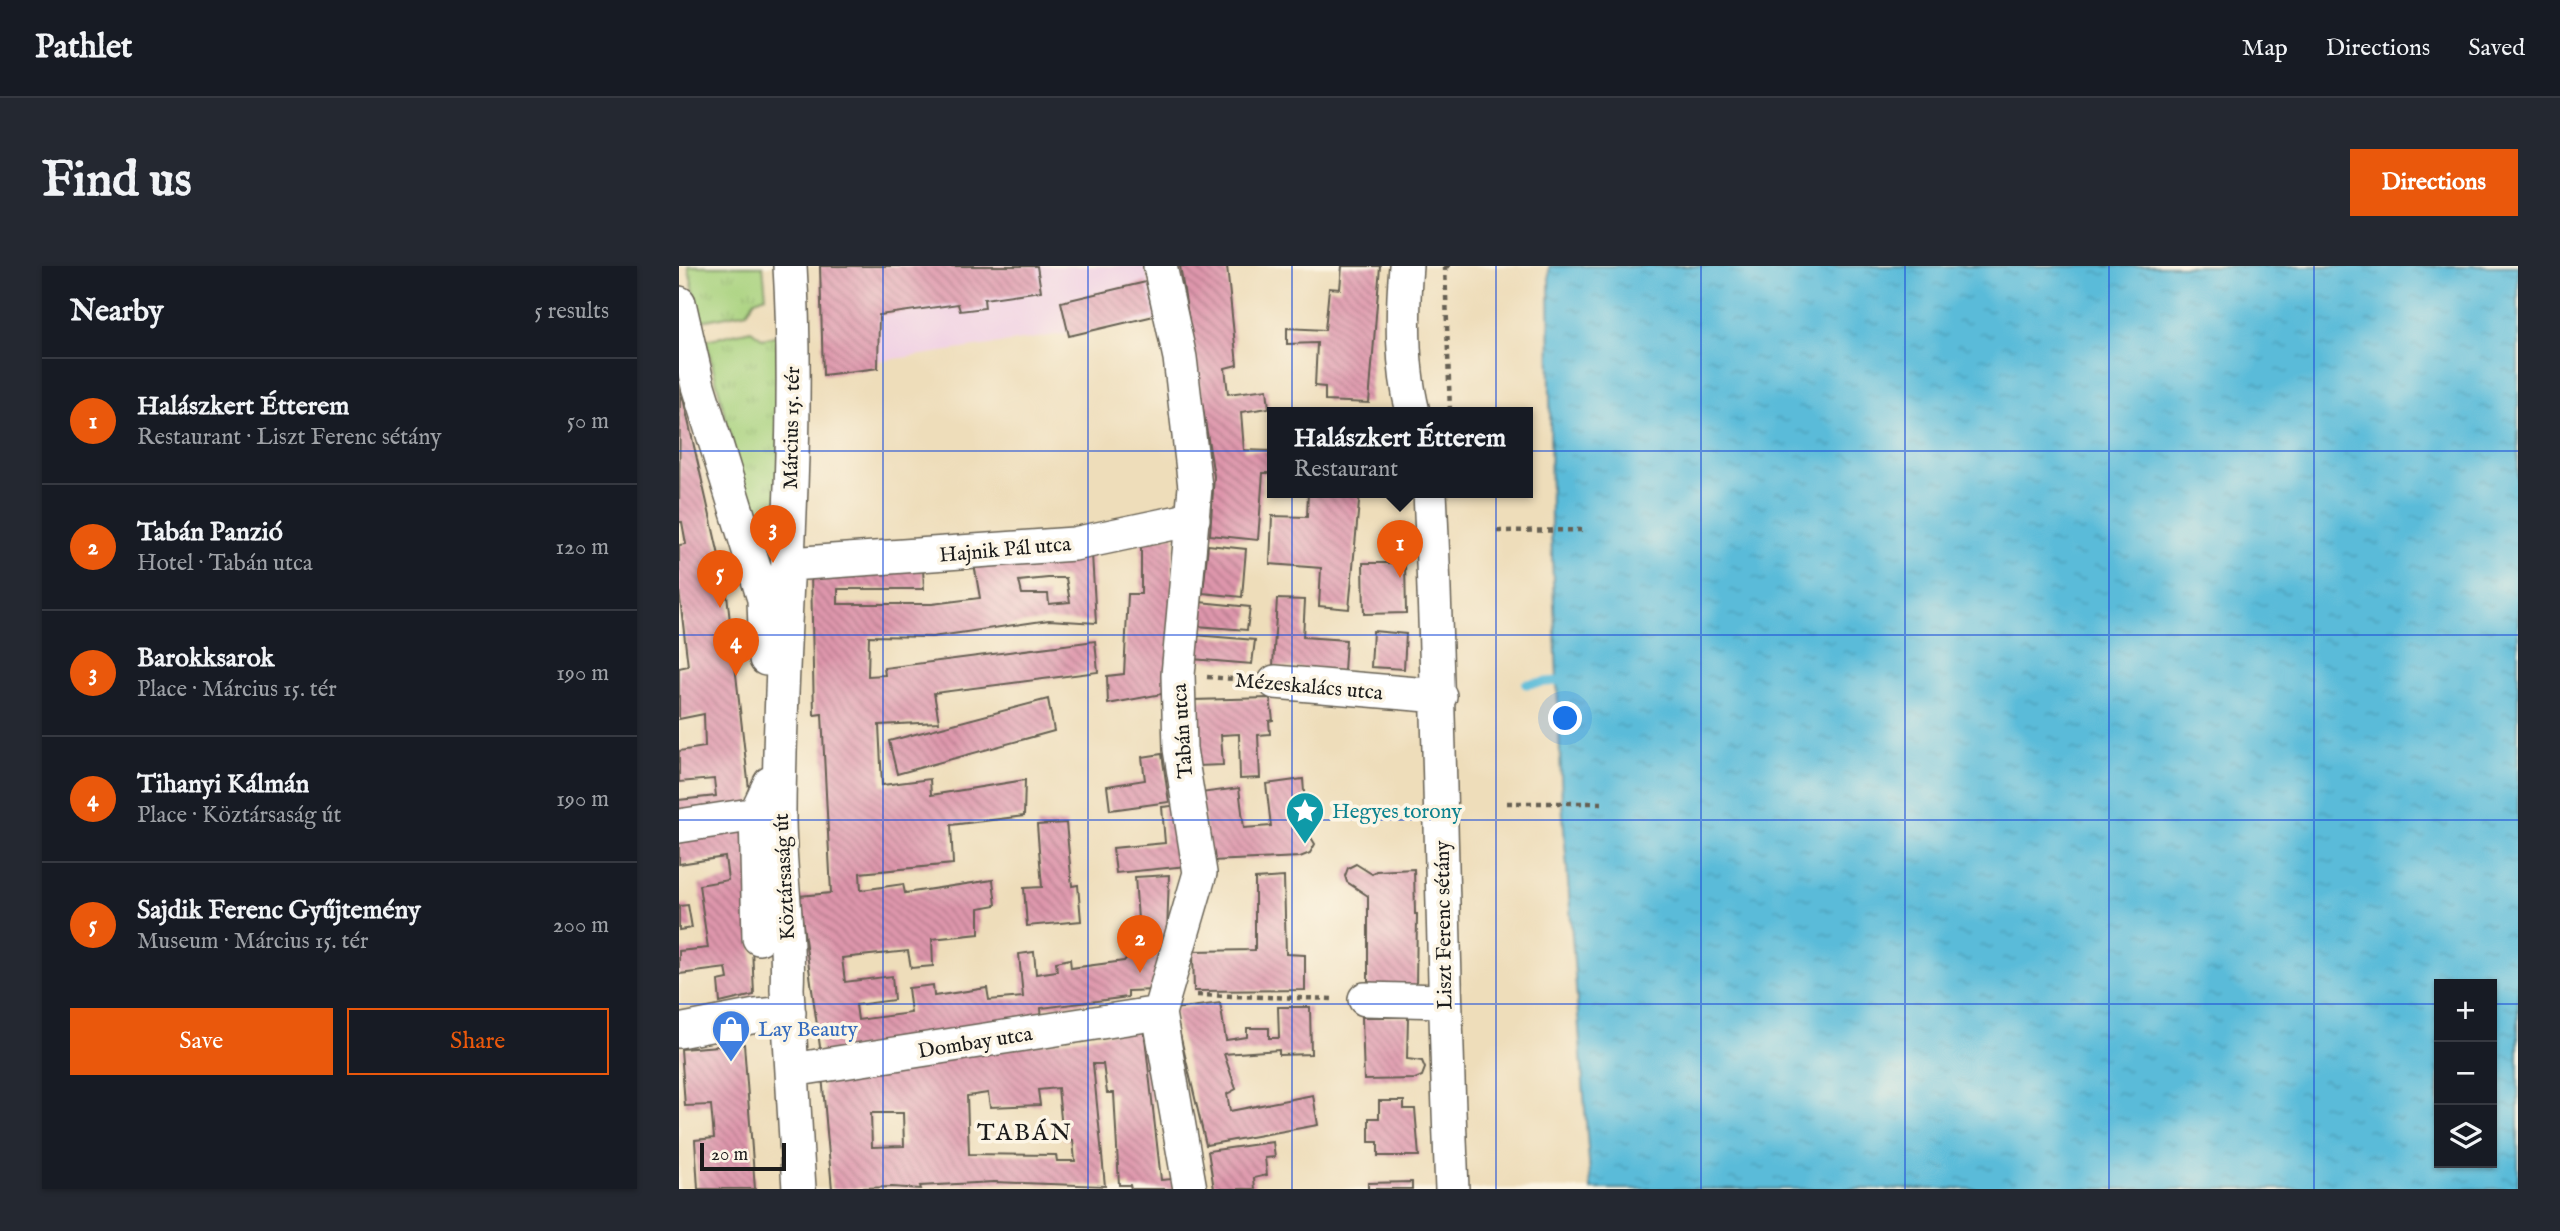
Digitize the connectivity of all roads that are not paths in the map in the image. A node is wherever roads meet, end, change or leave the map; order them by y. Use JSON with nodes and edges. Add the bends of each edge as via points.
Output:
{"nodes":[{"id":1,"x":790,"y":266,"type":"edge"},
{"id":2,"x":1160,"y":266,"type":"edge"},
{"id":3,"x":1406,"y":266,"type":"edge"},
{"id":4,"x":679,"y":303,"type":"edge"},
{"id":5,"x":1412,"y":407,"type":"edge"},
{"id":6,"x":1430,"y":498,"type":"edge"},
{"id":7,"x":1193,"y":519,"type":"junction"},
{"id":8,"x":802,"y":564,"type":"junction"},
{"id":9,"x":1275,"y":682,"type":"road end"},
{"id":10,"x":1440,"y":696,"type":"junction"},
{"id":11,"x":759,"y":813,"type":"junction"},
{"id":12,"x":679,"y":826,"type":"edge"},
{"id":13,"x":759,"y":938,"type":"dead end"},
{"id":14,"x":1365,"y":999,"type":"road end"},
{"id":15,"x":1444,"y":1001,"type":"junction"},
{"id":16,"x":1161,"y":1004,"type":"junction"},
{"id":17,"x":789,"y":1013,"type":"junction"},
{"id":18,"x":679,"y":1031,"type":"edge"},
{"id":19,"x":792,"y":1070,"type":"junction"},
{"id":20,"x":799,"y":1189,"type":"edge"},
{"id":21,"x":1190,"y":1189,"type":"edge"},
{"id":22,"x":1452,"y":1189,"type":"edge"}],
"edges":[{"from":1,"to":8,"type":"street","name":"Március 15. tér"},
{"from":2,"to":7,"type":"street","name":"Tabán utca","via":[[1180,358],[1194,458]]},
{"from":3,"to":5,"type":"street","via":[[1403,310]]},
{"from":4,"to":11,"type":"street","via":[[698,386],[764,599],[771,780]]},
{"from":6,"to":10,"type":"street","name":"Liszt Ferenc sétány"},
{"from":7,"to":8,"type":"street","name":"Hajnik Pál utca","via":[[1074,544]]},
{"from":7,"to":16,"type":"street","name":"Tabán utca","via":[[1178,675],[1179,749],[1200,873]]},
{"from":8,"to":11,"type":"street","name":"Köztársaság út"},
{"from":9,"to":10,"type":"street","name":"Mézeskalács utca"},
{"from":10,"to":15,"type":"street","name":"Liszt Ferenc sétány"},
{"from":11,"to":12,"type":"street"},
{"from":11,"to":13,"type":"street"},
{"from":11,"to":17,"type":"street","name":"Köztársaság út","via":[[789,962]]},
{"from":14,"to":15,"type":"street"},
{"from":15,"to":22,"type":"street","name":"Liszt Ferenc sétány"},
{"from":16,"to":19,"type":"street","name":"Dombay utca"},
{"from":16,"to":21,"type":"street","name":"Tabán utca"},
{"from":17,"to":18,"type":"street"},
{"from":17,"to":19,"type":"street","name":"Köztársaság út"},
{"from":19,"to":20,"type":"street","name":"Köztársaság út"}]}
